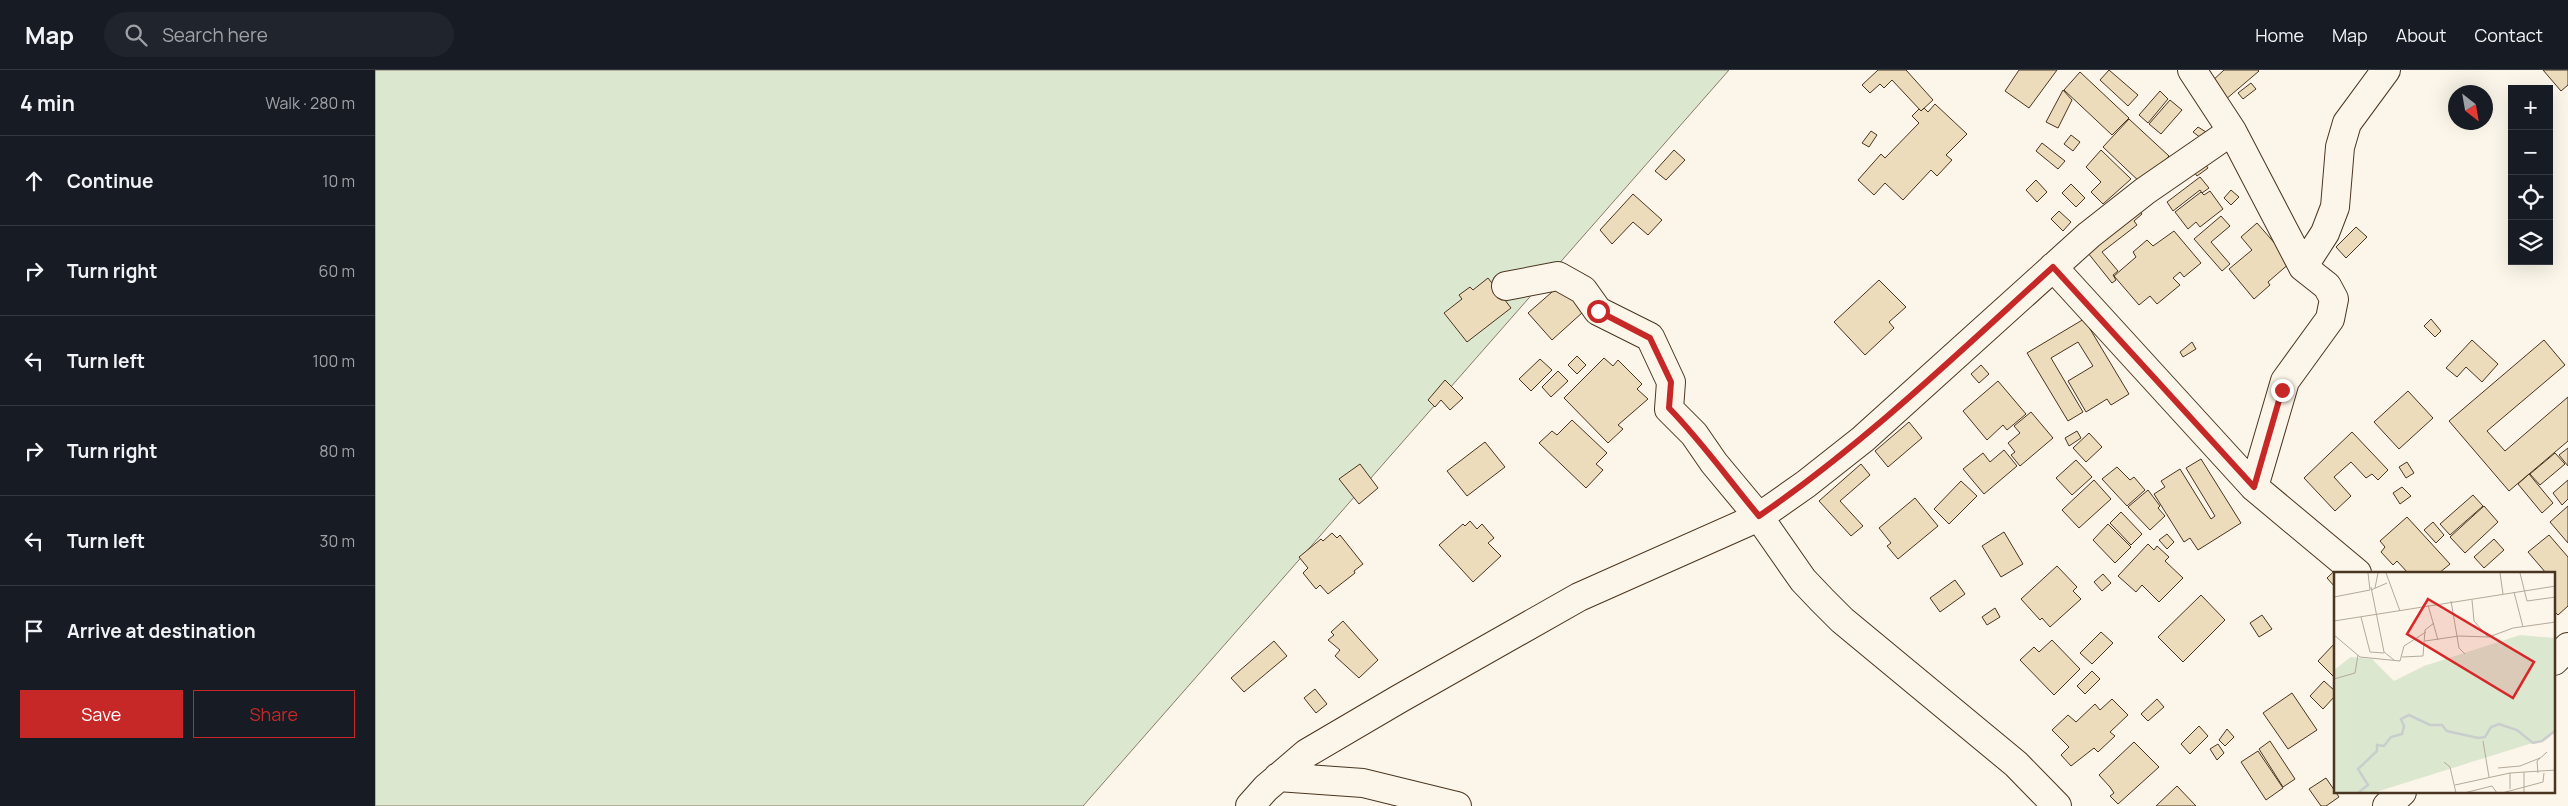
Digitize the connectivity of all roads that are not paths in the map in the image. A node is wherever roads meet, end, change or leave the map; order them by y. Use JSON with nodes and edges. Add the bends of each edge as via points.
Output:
{"nodes":[{"id":1,"x":2193,"y":70,"type":"edge"},
{"id":2,"x":2386,"y":70,"type":"edge"},
{"id":3,"x":2232,"y":131,"type":"junction"},
{"id":4,"x":2053,"y":267,"type":"junction"},
{"id":5,"x":2303,"y":267,"type":"junction"},
{"id":6,"x":1506,"y":286,"type":"dead end"},
{"id":7,"x":2254,"y":487,"type":"junction"},
{"id":8,"x":1759,"y":516,"type":"junction"},
{"id":9,"x":2355,"y":572,"type":"edge"},
{"id":10,"x":2568,"y":647,"type":"edge"},
{"id":11,"x":2555,"y":659,"type":"edge"},
{"id":12,"x":1278,"y":777,"type":"junction"},
{"id":13,"x":2400,"y":794,"type":"edge"},
{"id":14,"x":1250,"y":806,"type":"edge"},
{"id":15,"x":1457,"y":806,"type":"edge"},
{"id":16,"x":2057,"y":806,"type":"edge"},
{"id":17,"x":2387,"y":806,"type":"edge"}],
"edges":[{"from":1,"to":3,"type":"street"},
{"from":2,"to":5,"type":"street","via":[[2347,123],[2340,147],[2335,207],[2325,233]]},
{"from":3,"to":4,"type":"street","via":[[2145,191]]},
{"from":3,"to":5,"type":"street"},
{"from":4,"to":7,"type":"street"},
{"from":4,"to":8,"type":"street","via":[[1863,439]]},
{"from":5,"to":7,"type":"street","via":[[2331,292],[2333,312],[2285,381]]},
{"from":6,"to":8,"type":"street","via":[[1558,276],[1583,290],[1598,311],[1650,338],[1671,382],[1669,408],[1694,434]]},
{"from":7,"to":9,"type":"street"},
{"from":8,"to":12,"type":"street","via":[[1579,597],[1330,739]]},
{"from":8,"to":16,"type":"street","via":[[1803,580],[1841,620],[1998,748]]},
{"from":10,"to":11,"type":"street"},
{"from":12,"to":14,"type":"street"},
{"from":12,"to":15,"type":"street","via":[[1363,782]]},
{"from":13,"to":17,"type":"street"}]}
